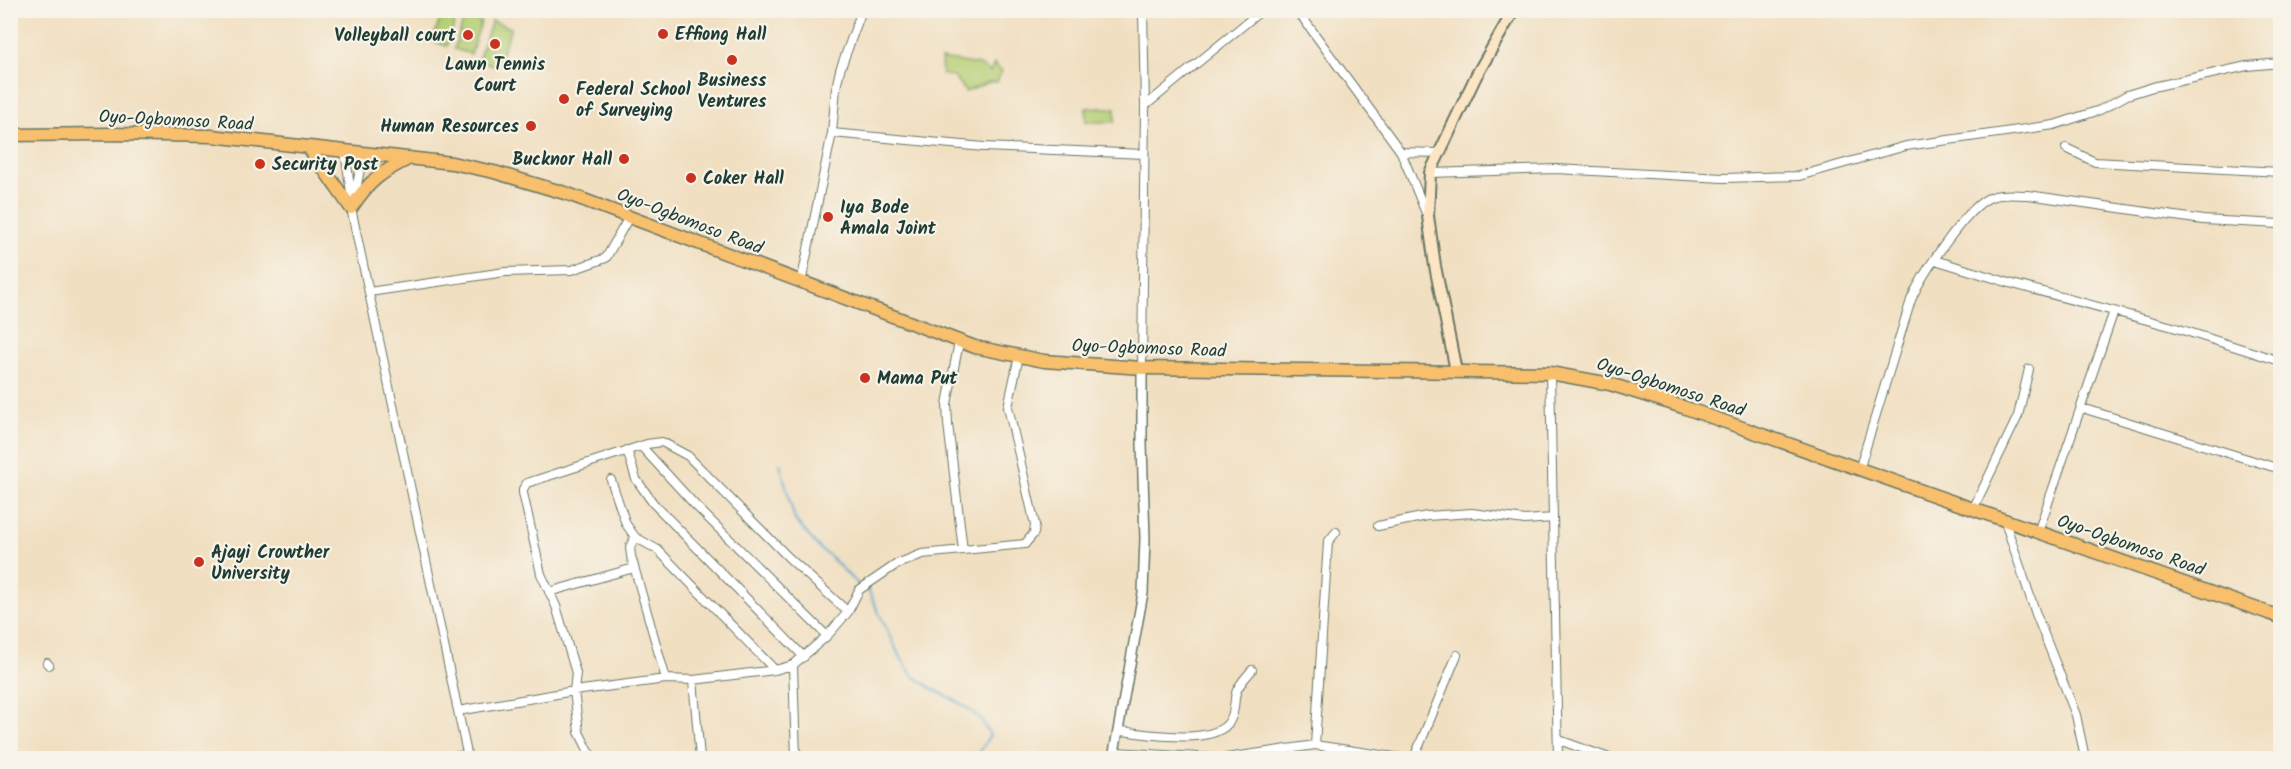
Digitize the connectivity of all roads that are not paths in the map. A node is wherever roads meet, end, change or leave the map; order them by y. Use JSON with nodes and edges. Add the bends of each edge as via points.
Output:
{"nodes":[{"id":1,"x":862,"y":10,"type":"edge"},
{"id":2,"x":1143,"y":10,"type":"edge"},
{"id":3,"x":1262,"y":10,"type":"edge"},
{"id":4,"x":1296,"y":10,"type":"edge"},
{"id":5,"x":1514,"y":10,"type":"edge"},
{"id":6,"x":2280,"y":63,"type":"edge"},
{"id":7,"x":1145,"y":106,"type":"junction"},
{"id":8,"x":832,"y":133,"type":"junction"},
{"id":9,"x":10,"y":135,"type":"edge"},
{"id":10,"x":309,"y":148,"type":"junction"},
{"id":11,"x":2066,"y":148,"type":"dead end"},
{"id":12,"x":345,"y":152,"type":"junction"},
{"id":13,"x":1401,"y":152,"type":"junction"},
{"id":14,"x":363,"y":153,"type":"junction"},
{"id":15,"x":1438,"y":153,"type":"junction"},
{"id":16,"x":1144,"y":154,"type":"junction"},
{"id":17,"x":412,"y":158,"type":"junction"},
{"id":18,"x":2280,"y":172,"type":"edge"},
{"id":19,"x":1430,"y":173,"type":"junction"},
{"id":20,"x":351,"y":194,"type":"junction"},
{"id":21,"x":351,"y":207,"type":"junction"},
{"id":22,"x":1428,"y":216,"type":"junction"},
{"id":23,"x":629,"y":217,"type":"junction"},
{"id":24,"x":2280,"y":224,"type":"edge"},
{"id":25,"x":1935,"y":260,"type":"junction"},
{"id":26,"x":801,"y":283,"type":"junction"},
{"id":27,"x":369,"y":292,"type":"junction"},
{"id":28,"x":2114,"y":311,"type":"junction"},
{"id":29,"x":959,"y":342,"type":"junction"},
{"id":30,"x":1019,"y":356,"type":"junction"},
{"id":31,"x":2280,"y":361,"type":"edge"},
{"id":32,"x":1142,"y":368,"type":"junction"},
{"id":33,"x":2029,"y":369,"type":"dead end"},
{"id":34,"x":1456,"y":371,"type":"junction"},
{"id":35,"x":1551,"y":373,"type":"junction"},
{"id":36,"x":2082,"y":408,"type":"junction"},
{"id":37,"x":641,"y":446,"type":"junction"},
{"id":38,"x":627,"y":450,"type":"junction"},
{"id":39,"x":2280,"y":469,"type":"edge"},
{"id":40,"x":1859,"y":470,"type":"junction"},
{"id":41,"x":611,"y":480,"type":"dead end"},
{"id":42,"x":1974,"y":507,"type":"junction"},
{"id":43,"x":1553,"y":518,"type":"junction"},
{"id":44,"x":2004,"y":519,"type":"junction"},
{"id":45,"x":1378,"y":526,"type":"dead end"},
{"id":46,"x":1336,"y":532,"type":"dead end"},
{"id":47,"x":2038,"y":532,"type":"junction"},
{"id":48,"x":635,"y":537,"type":"junction"},
{"id":49,"x":963,"y":550,"type":"junction"},
{"id":50,"x":634,"y":568,"type":"junction"},
{"id":51,"x":549,"y":592,"type":"junction"},
{"id":52,"x":848,"y":612,"type":"junction"},
{"id":53,"x":2280,"y":617,"type":"edge"},
{"id":54,"x":827,"y":636,"type":"junction"},
{"id":55,"x":1457,"y":655,"type":"dead end"},
{"id":56,"x":804,"y":657,"type":"junction"},
{"id":57,"x":793,"y":665,"type":"junction"},
{"id":58,"x":775,"y":670,"type":"junction"},
{"id":59,"x":1251,"y":670,"type":"dead end"},
{"id":60,"x":666,"y":679,"type":"junction"},
{"id":61,"x":693,"y":680,"type":"junction"},
{"id":62,"x":574,"y":691,"type":"junction"},
{"id":63,"x":458,"y":711,"type":"junction"},
{"id":64,"x":1119,"y":731,"type":"junction"},
{"id":65,"x":1559,"y":740,"type":"junction"},
{"id":66,"x":1315,"y":746,"type":"junction"},
{"id":67,"x":1114,"y":755,"type":"edge"},
{"id":68,"x":468,"y":757,"type":"edge"},
{"id":69,"x":440,"y":759,"type":"edge"},
{"id":70,"x":592,"y":759,"type":"edge"},
{"id":71,"x":700,"y":759,"type":"edge"},
{"id":72,"x":796,"y":759,"type":"edge"},
{"id":73,"x":1215,"y":759,"type":"edge"},
{"id":74,"x":1226,"y":759,"type":"edge"},
{"id":75,"x":1401,"y":759,"type":"edge"},
{"id":76,"x":1414,"y":759,"type":"edge"},
{"id":77,"x":1558,"y":759,"type":"edge"},
{"id":78,"x":1609,"y":759,"type":"edge"},
{"id":79,"x":2085,"y":759,"type":"edge"}],
"edges":[{"from":1,"to":8,"type":"street","via":[[840,70]]},
{"from":2,"to":7,"type":"street"},
{"from":3,"to":7,"type":"street"},
{"from":4,"to":13,"type":"street"},
{"from":5,"to":15,"type":"main road"},
{"from":6,"to":19,"type":"street","via":[[2247,66],[2153,87],[2055,124],[1906,146],[1799,176],[1723,178],[1556,169]]},
{"from":7,"to":16,"type":"street"},
{"from":8,"to":16,"type":"street","via":[[984,147]]},
{"from":8,"to":26,"type":"street"},
{"from":9,"to":10,"type":"highway","name":"Oyo-Ogbomoso Road","via":[[211,136]]},
{"from":10,"to":12,"type":"highway","name":"Oyo-Ogbomoso Road"},
{"from":10,"to":21,"type":"highway"},
{"from":11,"to":18,"type":"street","via":[[2095,162]]},
{"from":12,"to":14,"type":"highway","name":"Oyo-Ogbomoso Road"},
{"from":12,"to":20,"type":"street"},
{"from":13,"to":15,"type":"street"},
{"from":13,"to":22,"type":"street"},
{"from":14,"to":17,"type":"highway","name":"Oyo-Ogbomoso Road"},
{"from":14,"to":20,"type":"street","via":[[357,185]]},
{"from":15,"to":19,"type":"main road"},
{"from":16,"to":32,"type":"street"},
{"from":17,"to":21,"type":"highway","via":[[373,179]]},
{"from":17,"to":23,"type":"highway","name":"Oyo-Ogbomoso Road","via":[[494,172]]},
{"from":19,"to":22,"type":"main road"},
{"from":20,"to":21,"type":"street"},
{"from":21,"to":27,"type":"street"},
{"from":22,"to":34,"type":"main road"},
{"from":23,"to":26,"type":"highway","name":"Oyo-Ogbomoso Road"},
{"from":23,"to":27,"type":"street","via":[[606,258],[572,270],[505,272]]},
{"from":24,"to":25,"type":"street","via":[[2203,220],[2004,194],[1980,204]]},
{"from":25,"to":28,"type":"street"},
{"from":25,"to":40,"type":"street","via":[[1911,300]]},
{"from":26,"to":29,"type":"highway","name":"Oyo-Ogbomoso Road"},
{"from":27,"to":63,"type":"street"},
{"from":28,"to":31,"type":"street"},
{"from":28,"to":36,"type":"street"},
{"from":29,"to":30,"type":"highway","name":"Oyo-Ogbomoso Road"},
{"from":29,"to":49,"type":"street","via":[[947,405]]},
{"from":30,"to":32,"type":"highway","name":"Oyo-Ogbomoso Road"},
{"from":30,"to":49,"type":"street","via":[[1008,407],[1034,533],[1025,544]]},
{"from":32,"to":34,"type":"highway","name":"Oyo-Ogbomoso Road"},
{"from":32,"to":64,"type":"street","via":[[1143,593]]},
{"from":33,"to":42,"type":"street","via":[[2018,416]]},
{"from":34,"to":35,"type":"highway","name":"Oyo-Ogbomoso Road"},
{"from":35,"to":40,"type":"highway","name":"Oyo-Ogbomoso Road","via":[[1610,384]]},
{"from":35,"to":43,"type":"street"},
{"from":36,"to":39,"type":"street"},
{"from":36,"to":47,"type":"street"},
{"from":37,"to":38,"type":"street"},
{"from":37,"to":52,"type":"street","via":[[662,442],[688,456]]},
{"from":37,"to":54,"type":"street"},
{"from":38,"to":51,"type":"street","via":[[524,486],[541,574]]},
{"from":38,"to":56,"type":"street","via":[[636,479],[648,497]]},
{"from":40,"to":42,"type":"highway","name":"Oyo-Ogbomoso Road"},
{"from":41,"to":48,"type":"street","via":[[626,524]]},
{"from":42,"to":44,"type":"highway","name":"Oyo-Ogbomoso Road"},
{"from":43,"to":45,"type":"street","via":[[1525,520],[1472,513],[1427,516]]},
{"from":43,"to":65,"type":"street"},
{"from":44,"to":47,"type":"highway","name":"Oyo-Ogbomoso Road"},
{"from":44,"to":79,"type":"street","via":[[2076,715]]},
{"from":46,"to":66,"type":"street","via":[[1328,542]]},
{"from":47,"to":53,"type":"highway","name":"Oyo-Ogbomoso Road"},
{"from":48,"to":50,"type":"street","via":[[630,547]]},
{"from":48,"to":58,"type":"street","via":[[658,550]]},
{"from":49,"to":52,"type":"street","via":[[922,554],[897,564],[867,582]]},
{"from":50,"to":51,"type":"street"},
{"from":50,"to":60,"type":"street"},
{"from":51,"to":62,"type":"street","via":[[576,673]]},
{"from":52,"to":54,"type":"street"},
{"from":54,"to":56,"type":"street"},
{"from":55,"to":76,"type":"street"},
{"from":56,"to":57,"type":"street"},
{"from":57,"to":58,"type":"street"},
{"from":57,"to":72,"type":"street"},
{"from":58,"to":61,"type":"street"},
{"from":59,"to":64,"type":"street","via":[[1236,690],[1232,716],[1216,733],[1169,736]]},
{"from":60,"to":61,"type":"street"},
{"from":60,"to":62,"type":"street"},
{"from":61,"to":71,"type":"street"},
{"from":62,"to":63,"type":"street"},
{"from":62,"to":70,"type":"street","via":[[579,732]]},
{"from":63,"to":68,"type":"street"},
{"from":64,"to":67,"type":"street"},
{"from":65,"to":77,"type":"street"},
{"from":65,"to":78,"type":"street"},
{"from":66,"to":74,"type":"street"},
{"from":66,"to":75,"type":"street"},
{"from":67,"to":73,"type":"street"},
{"from":68,"to":69,"type":"street"}]}
